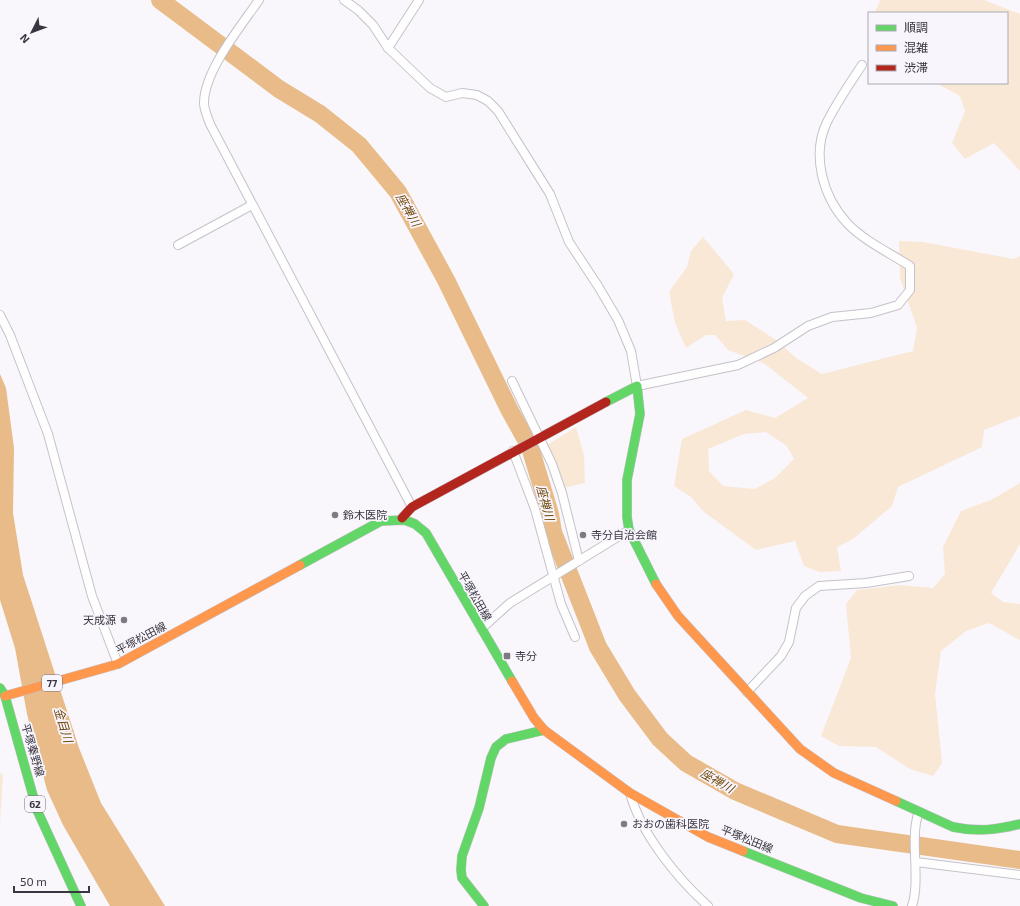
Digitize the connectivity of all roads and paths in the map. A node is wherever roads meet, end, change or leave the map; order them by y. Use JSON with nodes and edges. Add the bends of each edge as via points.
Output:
{"nodes":[{"id":1,"x":259,"y":0,"type":"edge"},
{"id":2,"x":344,"y":0,"type":"edge"},
{"id":3,"x":419,"y":0,"type":"edge"},
{"id":4,"x":388,"y":48,"type":"junction"},
{"id":5,"x":862,"y":64,"type":"dead end"},
{"id":6,"x":252,"y":205,"type":"junction"},
{"id":7,"x":178,"y":245,"type":"dead end"},
{"id":8,"x":0,"y":315,"type":"edge"},
{"id":9,"x":512,"y":381,"type":"dead end"},
{"id":10,"x":637,"y":386,"type":"junction"},
{"id":11,"x":538,"y":438,"type":"junction"},
{"id":12,"x":513,"y":451,"type":"junction"},
{"id":13,"x":412,"y":507,"type":"junction"},
{"id":14,"x":402,"y":518,"type":"junction"},
{"id":15,"x":629,"y":530,"type":"junction"},
{"id":16,"x":579,"y":561,"type":"junction"},
{"id":17,"x":909,"y":576,"type":"dead end"},
{"id":18,"x":554,"y":577,"type":"junction"},
{"id":19,"x":481,"y":629,"type":"junction"},
{"id":20,"x":575,"y":637,"type":"dead end"},
{"id":21,"x":118,"y":664,"type":"junction"},
{"id":22,"x":3,"y":692,"type":"edge"},
{"id":23,"x":747,"y":692,"type":"junction"},
{"id":24,"x":544,"y":730,"type":"junction"},
{"id":25,"x":630,"y":793,"type":"junction"},
{"id":26,"x":919,"y":812,"type":"junction"},
{"id":27,"x":1020,"y":824,"type":"edge"},
{"id":28,"x":916,"y":861,"type":"junction"},
{"id":29,"x":1020,"y":875,"type":"edge"},
{"id":30,"x":81,"y":906,"type":"edge"},
{"id":31,"x":484,"y":906,"type":"edge"},
{"id":32,"x":708,"y":906,"type":"edge"},
{"id":33,"x":893,"y":906,"type":"edge"},
{"id":34,"x":912,"y":906,"type":"edge"}],
"edges":[{"from":1,"to":6,"type":"street","via":[[218,61],[206,89],[204,104],[210,124]]},
{"from":2,"to":4,"type":"street","via":[[372,25]]},
{"from":3,"to":4,"type":"street"},
{"from":4,"to":10,"type":"street","via":[[430,88],[446,97],[462,93],[476,95],[488,101],[498,111],[550,194],[570,242],[618,320],[631,351]]},
{"from":5,"to":10,"type":"street","via":[[827,123],[820,146],[821,173],[827,192],[847,223],[910,266],[910,290],[898,305],[871,313],[832,317],[808,326],[774,348],[738,365]]},
{"from":6,"to":7,"type":"street"},
{"from":6,"to":13,"type":"street"},
{"from":8,"to":21,"type":"street","via":[[48,434],[92,596]]},
{"from":9,"to":11,"type":"street"},
{"from":10,"to":11,"type":"main road"},
{"from":10,"to":15,"type":"main road","via":[[640,414],[627,480]]},
{"from":11,"to":12,"type":"main road"},
{"from":11,"to":16,"type":"street","via":[[552,464]]},
{"from":12,"to":13,"type":"main road"},
{"from":12,"to":18,"type":"street","via":[[535,509]]},
{"from":13,"to":14,"type":"main road"},
{"from":14,"to":19,"type":"main road","name":"平塚松田線","via":[[415,523],[426,533]]},
{"from":14,"to":21,"type":"main road","name":"平塚松田線","number":"77","via":[[381,521]]},
{"from":15,"to":16,"type":"street"},
{"from":15,"to":23,"type":"main road","via":[[659,590],[678,616]]},
{"from":16,"to":18,"type":"street"},
{"from":17,"to":23,"type":"street","via":[[866,583],[819,586],[805,596],[796,608],[789,642],[781,656]]},
{"from":18,"to":19,"type":"street","via":[[510,603]]},
{"from":18,"to":20,"type":"street"},
{"from":19,"to":24,"type":"main road","name":"平塚松田線","via":[[534,718]]},
{"from":21,"to":22,"type":"main road","name":"平塚松田線","number":"77"},
{"from":22,"to":30,"type":"main road","name":"平塚秦野線","number":"62","via":[[37,810]]},
{"from":23,"to":26,"type":"main road","via":[[800,749],[814,760],[857,785]]},
{"from":24,"to":25,"type":"main road","name":"平塚松田線"},
{"from":24,"to":31,"type":"main road","via":[[506,739],[496,746],[491,758],[479,808],[462,856],[462,878]]},
{"from":25,"to":32,"type":"street","via":[[634,807],[661,854]]},
{"from":25,"to":33,"type":"main road","name":"平塚松田線","via":[[708,837],[861,898]]},
{"from":26,"to":27,"type":"main road","via":[[953,827],[974,832],[987,832]]},
{"from":26,"to":28,"type":"street","via":[[915,820]]},
{"from":28,"to":29,"type":"street"},
{"from":28,"to":34,"type":"street"}]}
